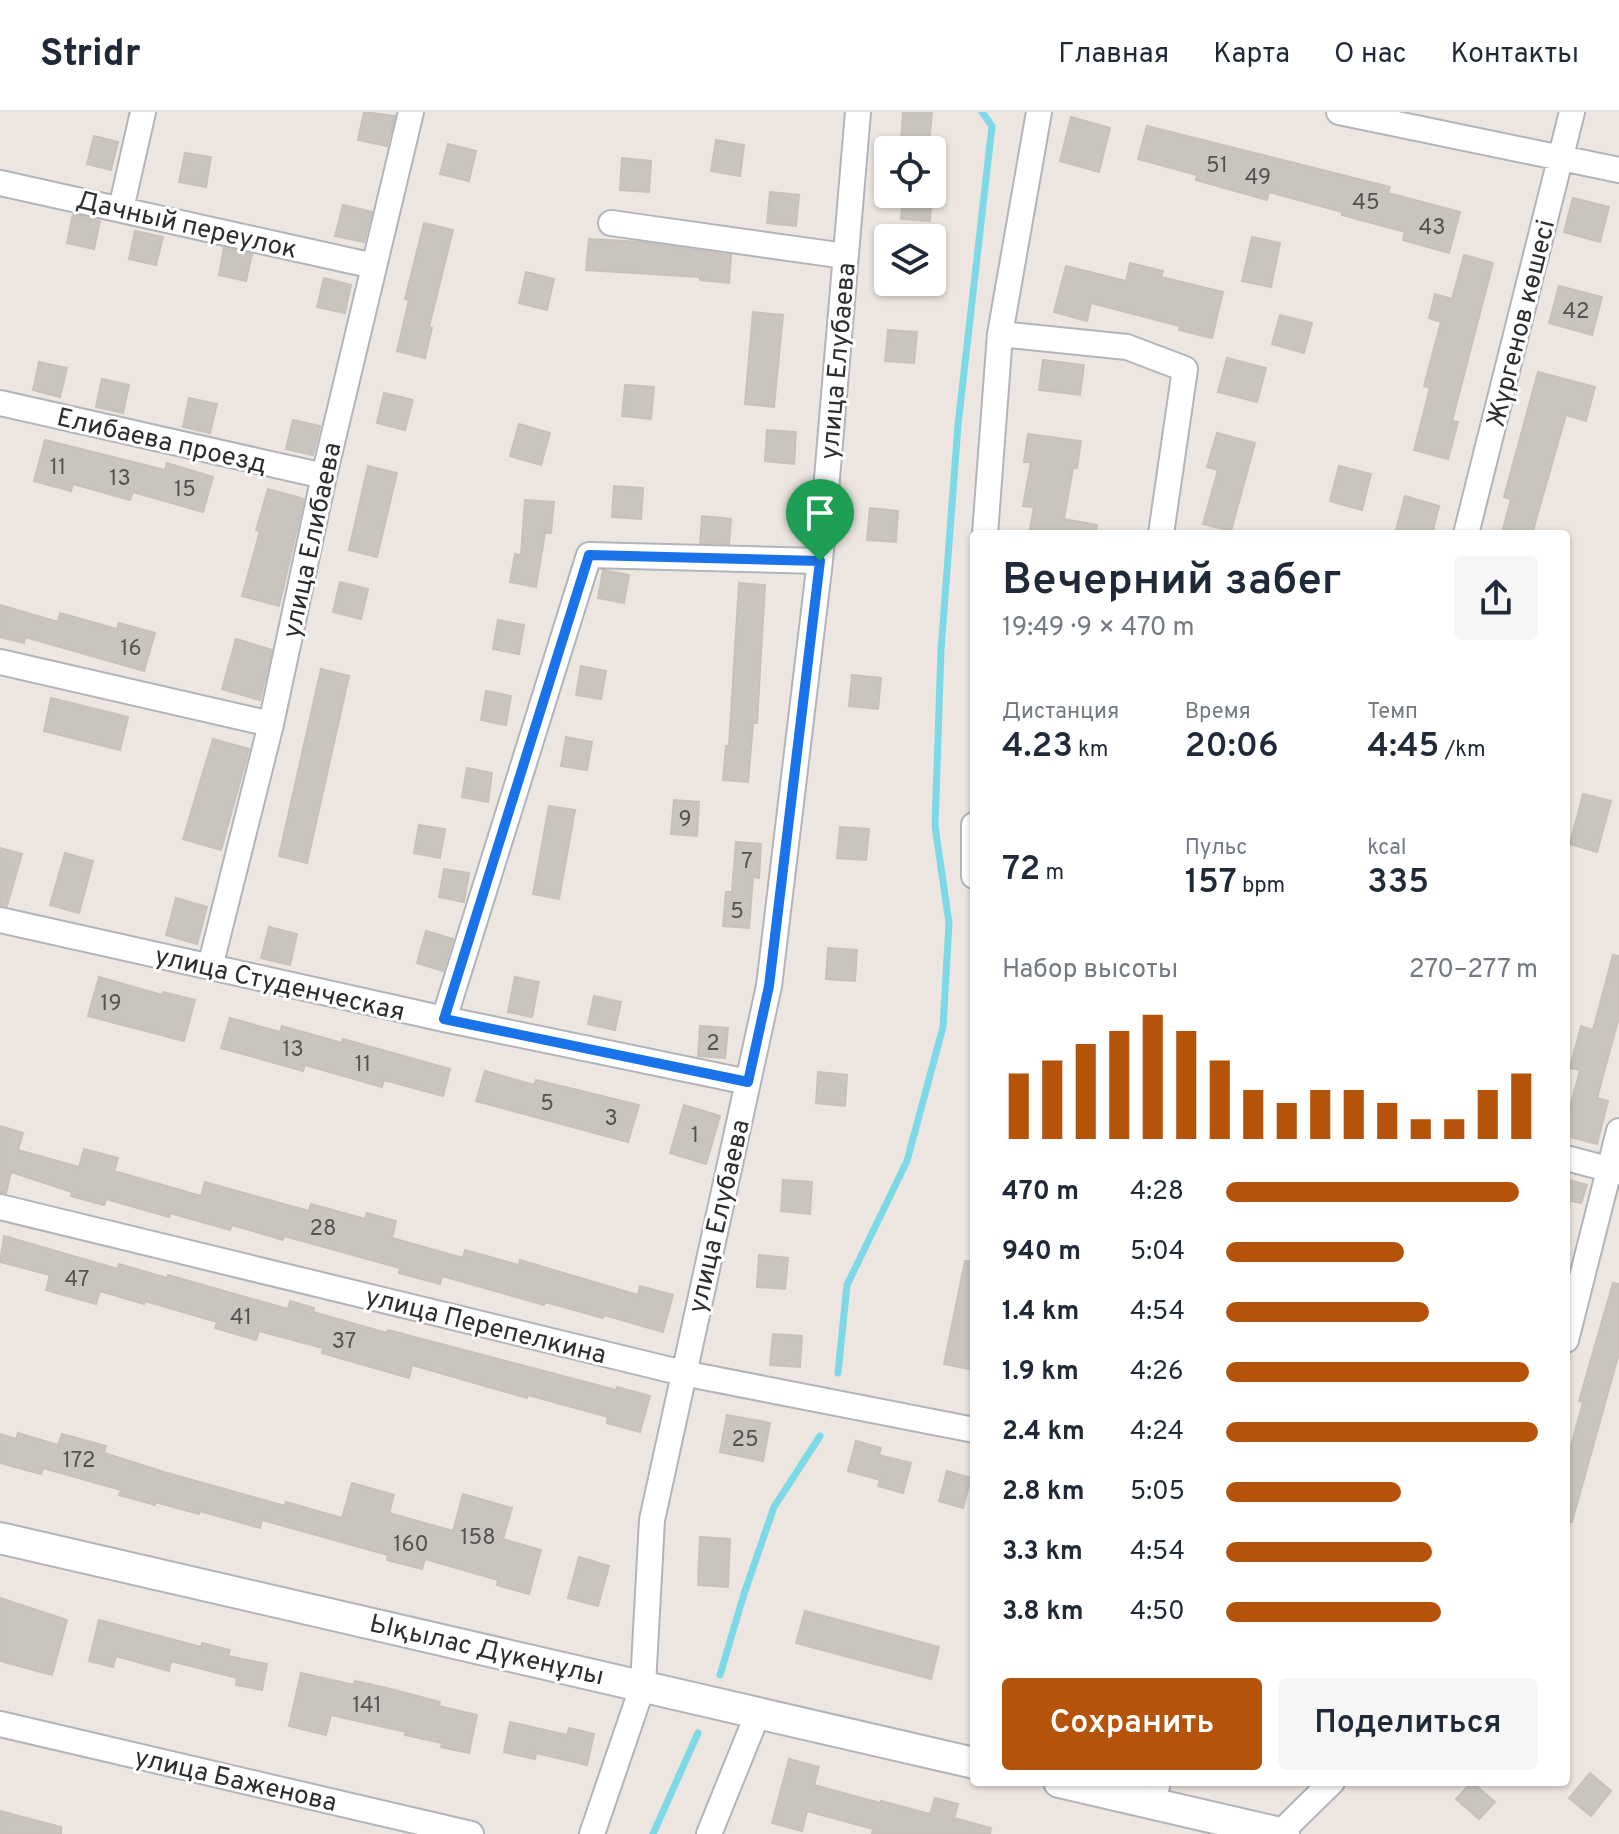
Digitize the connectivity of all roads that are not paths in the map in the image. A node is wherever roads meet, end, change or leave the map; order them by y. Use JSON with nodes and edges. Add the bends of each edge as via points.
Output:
{"nodes":[{"id":1,"x":143,"y":112,"type":"edge"},
{"id":2,"x":411,"y":112,"type":"edge"},
{"id":3,"x":858,"y":112,"type":"edge"},
{"id":4,"x":1039,"y":112,"type":"edge"},
{"id":5,"x":1339,"y":112,"type":"edge"},
{"id":6,"x":1572,"y":112,"type":"edge"},
{"id":7,"x":1562,"y":156,"type":"junction"},
{"id":8,"x":1619,"y":170,"type":"edge"},
{"id":9,"x":0,"y":183,"type":"edge"},
{"id":10,"x":121,"y":209,"type":"junction"},
{"id":11,"x":611,"y":223,"type":"dead end"},
{"id":12,"x":845,"y":256,"type":"junction"},
{"id":13,"x":374,"y":266,"type":"junction"},
{"id":14,"x":1000,"y":334,"type":"junction"},
{"id":15,"x":0,"y":403,"type":"edge"},
{"id":16,"x":324,"y":476,"type":"junction"},
{"id":17,"x":985,"y":530,"type":"edge"},
{"id":18,"x":1162,"y":530,"type":"edge"},
{"id":19,"x":1467,"y":530,"type":"edge"},
{"id":20,"x":820,"y":561,"type":"junction"},
{"id":21,"x":0,"y":662,"type":"edge"},
{"id":22,"x":271,"y":724,"type":"junction"},
{"id":23,"x":0,"y":920,"type":"edge"},
{"id":24,"x":210,"y":967,"type":"junction"},
{"id":25,"x":444,"y":1019,"type":"junction"},
{"id":26,"x":748,"y":1082,"type":"junction"},
{"id":27,"x":1619,"y":1131,"type":"edge"},
{"id":28,"x":1570,"y":1159,"type":"edge"},
{"id":29,"x":1614,"y":1170,"type":"edge"},
{"id":30,"x":0,"y":1207,"type":"edge"},
{"id":31,"x":1570,"y":1326,"type":"edge"},
{"id":32,"x":683,"y":1373,"type":"junction"},
{"id":33,"x":970,"y":1429,"type":"edge"},
{"id":34,"x":0,"y":1538,"type":"edge"},
{"id":35,"x":643,"y":1685,"type":"junction"},
{"id":36,"x":758,"y":1713,"type":"junction"},
{"id":37,"x":0,"y":1724,"type":"edge"},
{"id":38,"x":970,"y":1762,"type":"edge"},
{"id":39,"x":1094,"y":1786,"type":"edge"},
{"id":40,"x":1328,"y":1786,"type":"edge"},
{"id":41,"x":1156,"y":1793,"type":"edge"},
{"id":42,"x":1282,"y":1833,"type":"edge"},
{"id":43,"x":471,"y":1834,"type":"edge"},
{"id":44,"x":592,"y":1834,"type":"edge"},
{"id":45,"x":709,"y":1834,"type":"edge"}],
"edges":[{"from":1,"to":10,"type":"street"},
{"from":2,"to":13,"type":"street","name":"улица Елибаева"},
{"from":3,"to":12,"type":"street","name":"улица Елубаева"},
{"from":4,"to":14,"type":"street"},
{"from":5,"to":7,"type":"street"},
{"from":6,"to":7,"type":"street","name":"Жүргенов көшесі"},
{"from":7,"to":8,"type":"street"},
{"from":7,"to":19,"type":"street","name":"Жүргенов көшесі"},
{"from":9,"to":10,"type":"street","name":"Дачный переулок"},
{"from":10,"to":13,"type":"street","name":"Дачный переулок"},
{"from":11,"to":12,"type":"street"},
{"from":12,"to":20,"type":"street","name":"улица Елубаева"},
{"from":13,"to":16,"type":"street","name":"улица Елибаева"},
{"from":14,"to":17,"type":"street"},
{"from":14,"to":18,"type":"street","via":[[1127,347],[1185,369]]},
{"from":15,"to":16,"type":"street","name":"Елибаева проезд"},
{"from":16,"to":22,"type":"street","name":"улица Елибаева"},
{"from":20,"to":25,"type":"street","via":[[589,555]]},
{"from":20,"to":26,"type":"street","name":"улица Елубаева","via":[[769,986]]},
{"from":21,"to":22,"type":"street"},
{"from":22,"to":24,"type":"street","name":"улица Елибаева"},
{"from":23,"to":24,"type":"street","name":"улица Студенческая"},
{"from":24,"to":25,"type":"street","name":"улица Студенческая"},
{"from":25,"to":26,"type":"street","name":"улица Студенческая"},
{"from":26,"to":32,"type":"street","name":"улица Елубаева"},
{"from":27,"to":29,"type":"street"},
{"from":28,"to":29,"type":"street"},
{"from":29,"to":31,"type":"street"},
{"from":30,"to":32,"type":"street","name":"улица Перепелкина"},
{"from":32,"to":33,"type":"street","name":"улица Перепелкина"},
{"from":32,"to":35,"type":"street","name":"улица Елубаева","via":[[652,1520]]},
{"from":34,"to":35,"type":"street","name":"Ықылас Дүкенұлы"},
{"from":35,"to":36,"type":"street","name":"Ықылас Дүкенұлы"},
{"from":35,"to":44,"type":"street","name":"улица Елубаева"},
{"from":36,"to":38,"type":"street","name":"Ықылас Дүкенұлы"},
{"from":36,"to":45,"type":"street"},
{"from":37,"to":43,"type":"street","name":"улица Баженова"},
{"from":39,"to":41,"type":"street"},
{"from":40,"to":42,"type":"street"},
{"from":41,"to":42,"type":"street"}]}
